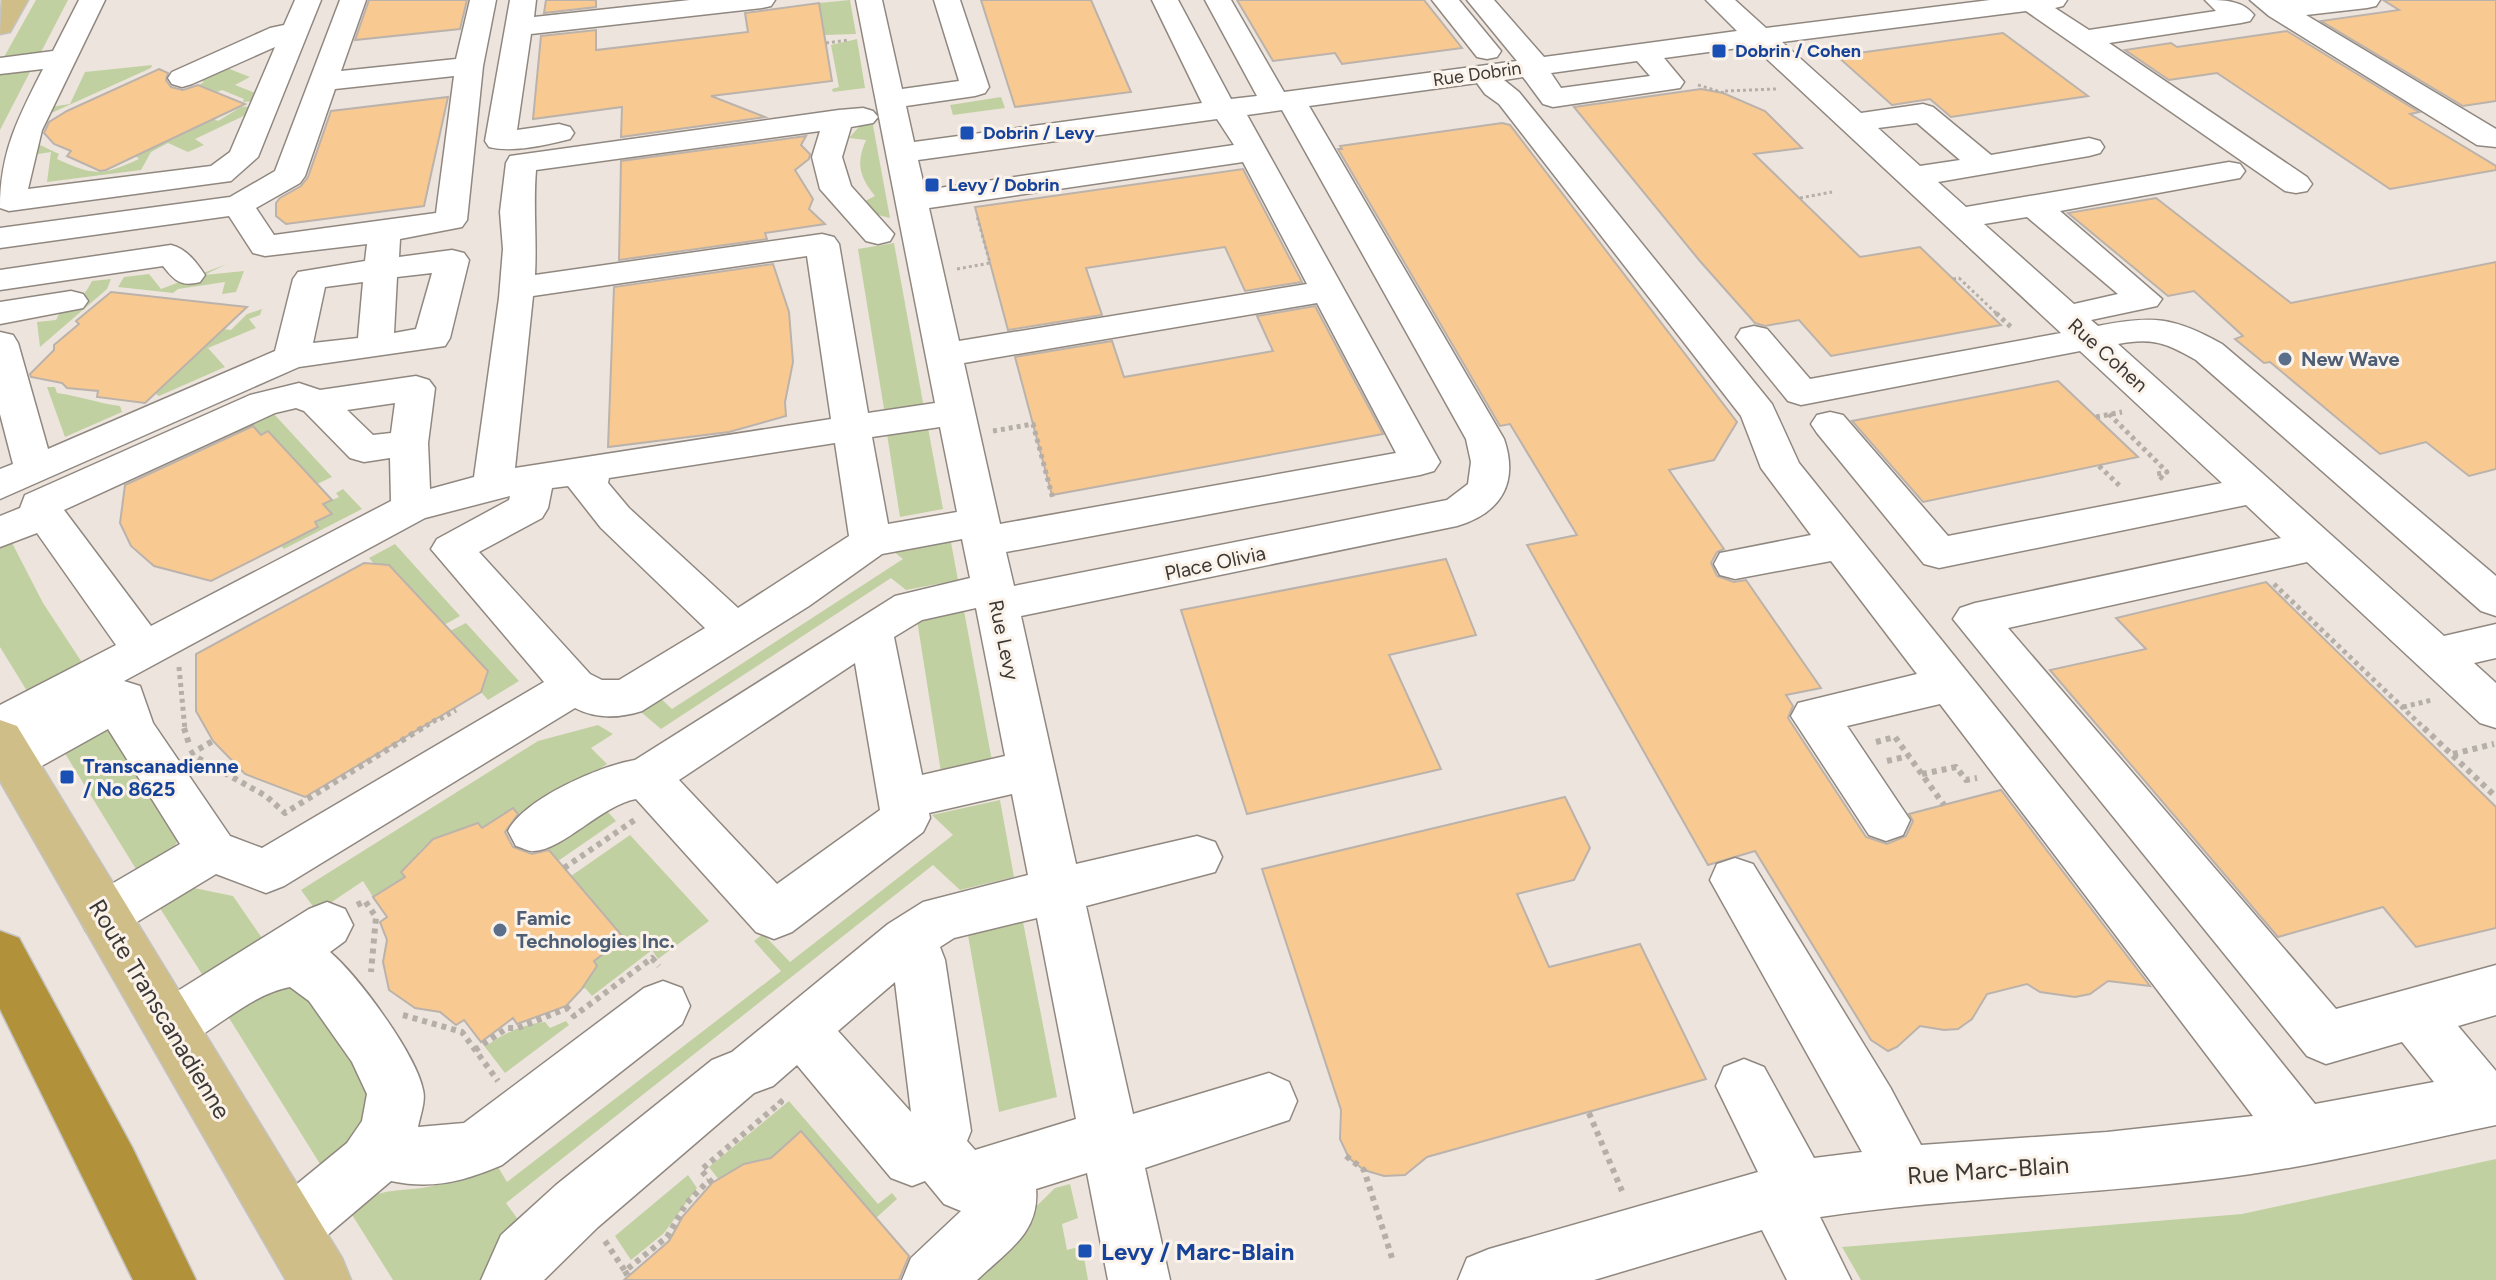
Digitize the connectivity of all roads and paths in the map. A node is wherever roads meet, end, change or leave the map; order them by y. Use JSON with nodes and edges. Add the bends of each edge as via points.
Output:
{"nodes":[{"id":1,"x":15,"y":0,"type":"edge"},
{"id":2,"x":92,"y":0,"type":"edge"},
{"id":3,"x":308,"y":0,"type":"edge"},
{"id":4,"x":353,"y":0,"type":"edge"},
{"id":5,"x":483,"y":0,"type":"edge"},
{"id":6,"x":762,"y":0,"type":"edge"},
{"id":7,"x":947,"y":0,"type":"edge"},
{"id":8,"x":1165,"y":0,"type":"edge"},
{"id":9,"x":1218,"y":0,"type":"edge"},
{"id":10,"x":1445,"y":0,"type":"edge"},
{"id":11,"x":1480,"y":0,"type":"edge"},
{"id":12,"x":1719,"y":0,"type":"edge"},
{"id":13,"x":1727,"y":0,"type":"edge"},
{"id":14,"x":2218,"y":0,"type":"edge"},
{"id":15,"x":2367,"y":0,"type":"edge"},
{"id":16,"x":875,"y":1,"type":"edge"},
{"id":17,"x":2042,"y":1,"type":"edge"},
{"id":18,"x":2271,"y":5,"type":"edge"},
{"id":19,"x":521,"y":14,"type":"edge"},
{"id":20,"x":0,"y":26,"type":"edge"},
{"id":21,"x":294,"y":32,"type":"junction"},
{"id":22,"x":1759,"y":37,"type":"junction"},
{"id":23,"x":856,"y":39,"type":"dead end"},
{"id":24,"x":2084,"y":39,"type":"junction"},
{"id":25,"x":826,"y":43,"type":"dead end"},
{"id":26,"x":1644,"y":52,"type":"junction"},
{"id":27,"x":63,"y":58,"type":"junction"},
{"id":28,"x":0,"y":66,"type":"edge"},
{"id":29,"x":469,"y":66,"type":"junction"},
{"id":30,"x":1536,"y":66,"type":"junction"},
{"id":31,"x":1494,"y":72,"type":"junction"},
{"id":32,"x":182,"y":78,"type":"dead end"},
{"id":33,"x":1685,"y":81,"type":"dead end"},
{"id":34,"x":323,"y":82,"type":"junction"},
{"id":35,"x":1777,"y":89,"type":"dead end"},
{"id":36,"x":1553,"y":98,"type":"junction"},
{"id":37,"x":1283,"y":102,"type":"junction"},
{"id":38,"x":1225,"y":110,"type":"junction"},
{"id":39,"x":893,"y":114,"type":"junction"},
{"id":40,"x":839,"y":119,"type":"junction"},
{"id":41,"x":1854,"y":123,"type":"junction"},
{"id":42,"x":1574,"y":128,"type":"dead end"},
{"id":43,"x":2496,"y":138,"type":"edge"},
{"id":44,"x":2089,"y":147,"type":"dead end"},
{"id":45,"x":1252,"y":151,"type":"junction"},
{"id":46,"x":1985,"y":165,"type":"junction"},
{"id":47,"x":2229,"y":171,"type":"dead end"},
{"id":48,"x":1913,"y":177,"type":"junction"},
{"id":49,"x":2296,"y":184,"type":"dead end"},
{"id":50,"x":1832,"y":192,"type":"dead end"},
{"id":51,"x":4,"y":196,"type":"edge"},
{"id":52,"x":1800,"y":198,"type":"dead end"},
{"id":53,"x":238,"y":205,"type":"junction"},
{"id":54,"x":2034,"y":206,"type":"junction"},
{"id":55,"x":975,"y":207,"type":"dead end"},
{"id":56,"x":483,"y":216,"type":"junction"},
{"id":57,"x":1958,"y":218,"type":"junction"},
{"id":58,"x":902,"y":221,"type":"junction"},
{"id":59,"x":384,"y":232,"type":"junction"},
{"id":60,"x":0,"y":238,"type":"edge"},
{"id":61,"x":822,"y":244,"type":"junction"},
{"id":62,"x":380,"y":269,"type":"junction"},
{"id":63,"x":952,"y":270,"type":"dead end"},
{"id":64,"x":188,"y":275,"type":"dead end"},
{"id":65,"x":1953,"y":279,"type":"dead end"},
{"id":66,"x":0,"y":280,"type":"edge"},
{"id":67,"x":516,"y":288,"type":"junction"},
{"id":68,"x":1328,"y":291,"type":"junction"},
{"id":69,"x":71,"y":301,"type":"dead end"},
{"id":70,"x":0,"y":313,"type":"edge"},
{"id":71,"x":2076,"y":326,"type":"junction"},
{"id":72,"x":2016,"y":332,"type":"dead end"},
{"id":73,"x":1754,"y":337,"type":"dead end"},
{"id":74,"x":0,"y":343,"type":"edge"},
{"id":75,"x":375,"y":347,"type":"junction"},
{"id":76,"x":944,"y":355,"type":"junction"},
{"id":77,"x":292,"y":357,"type":"junction"},
{"id":78,"x":317,"y":402,"type":"junction"},
{"id":79,"x":2135,"y":409,"type":"dead end"},
{"id":80,"x":2109,"y":414,"type":"junction"},
{"id":81,"x":2096,"y":417,"type":"dead end"},
{"id":82,"x":972,"y":422,"type":"junction"},
{"id":83,"x":1830,"y":424,"type":"dead end"},
{"id":84,"x":852,"y":429,"type":"junction"},
{"id":85,"x":409,"y":443,"type":"junction"},
{"id":86,"x":2099,"y":466,"type":"dead end"},
{"id":87,"x":590,"y":468,"type":"junction"},
{"id":88,"x":17,"y":477,"type":"edge"},
{"id":89,"x":513,"y":482,"type":"junction"},
{"id":90,"x":2117,"y":483,"type":"dead end"},
{"id":91,"x":2168,"y":483,"type":"dead end"},
{"id":92,"x":2255,"y":490,"type":"junction"},
{"id":93,"x":1054,"y":506,"type":"dead end"},
{"id":94,"x":411,"y":508,"type":"junction"},
{"id":95,"x":45,"y":513,"type":"junction"},
{"id":96,"x":980,"y":532,"type":"junction"},
{"id":97,"x":0,"y":533,"type":"edge"},
{"id":98,"x":870,"y":542,"type":"junction"},
{"id":99,"x":1841,"y":544,"type":"junction"},
{"id":100,"x":2315,"y":545,"type":"junction"},
{"id":101,"x":1735,"y":564,"type":"dead end"},
{"id":102,"x":2269,"y":579,"type":"dead end"},
{"id":103,"x":995,"y":597,"type":"junction"},
{"id":104,"x":2496,"y":600,"type":"edge"},
{"id":105,"x":871,"y":630,"type":"junction"},
{"id":106,"x":735,"y":631,"type":"junction"},
{"id":107,"x":2496,"y":641,"type":"edge"},
{"id":108,"x":160,"y":654,"type":"junction"},
{"id":109,"x":2436,"y":655,"type":"junction"},
{"id":110,"x":1951,"y":684,"type":"junction"},
{"id":111,"x":574,"y":686,"type":"junction"},
{"id":112,"x":2443,"y":697,"type":"dead end"},
{"id":113,"x":2402,"y":707,"type":"junction"},
{"id":114,"x":456,"y":710,"type":"dead end"},
{"id":115,"x":2494,"y":727,"type":"edge"},
{"id":116,"x":1868,"y":730,"type":"dead end"},
{"id":117,"x":213,"y":741,"type":"dead end"},
{"id":118,"x":4,"y":742,"type":"edge"},
{"id":119,"x":192,"y":753,"type":"junction"},
{"id":120,"x":2452,"y":754,"type":"junction"},
{"id":121,"x":1031,"y":770,"type":"junction"},
{"id":122,"x":1922,"y":774,"type":"junction"},
{"id":123,"x":1988,"y":775,"type":"dead end"},
{"id":124,"x":646,"y":777,"type":"junction"},
{"id":125,"x":2496,"y":797,"type":"edge"},
{"id":126,"x":903,"y":799,"type":"junction"},
{"id":127,"x":1944,"y":805,"type":"dead end"},
{"id":128,"x":1886,"y":820,"type":"dead end"},
{"id":129,"x":624,"y":827,"type":"dead end"},
{"id":130,"x":533,"y":831,"type":"dead end"},
{"id":131,"x":212,"y":851,"type":"junction"},
{"id":132,"x":1197,"y":857,"type":"dead end"},
{"id":133,"x":564,"y":868,"type":"dead end"},
{"id":134,"x":1735,"y":880,"type":"dead end"},
{"id":135,"x":1056,"y":889,"type":"junction"},
{"id":136,"x":346,"y":913,"type":"joint"},
{"id":137,"x":104,"y":915,"type":"junction"},
{"id":138,"x":906,"y":941,"type":"junction"},
{"id":139,"x":0,"y":955,"type":"edge"},
{"id":140,"x":262,"y":968,"type":"junction"},
{"id":141,"x":371,"y":976,"type":"dead end"},
{"id":142,"x":658,"y":983,"type":"joint"},
{"id":143,"x":2496,"y":990,"type":"edge"},
{"id":144,"x":398,"y":1012,"type":"dead end"},
{"id":145,"x":2413,"y":1014,"type":"junction"},
{"id":146,"x":171,"y":1025,"type":"junction"},
{"id":147,"x":800,"y":1028,"type":"junction"},
{"id":148,"x":475,"y":1050,"type":"junction"},
{"id":149,"x":497,"y":1079,"type":"dead end"},
{"id":150,"x":755,"y":1083,"type":"junction"},
{"id":151,"x":1744,"y":1086,"type":"dead end"},
{"id":152,"x":2490,"y":1099,"type":"edge"},
{"id":153,"x":1269,"y":1101,"type":"dead end"},
{"id":154,"x":1589,"y":1113,"type":"dead end"},
{"id":155,"x":2304,"y":1136,"type":"junction"},
{"id":156,"x":929,"y":1142,"type":"junction"},
{"id":157,"x":1112,"y":1143,"type":"junction"},
{"id":158,"x":378,"y":1148,"type":"junction"},
{"id":159,"x":1346,"y":1156,"type":"dead end"},
{"id":160,"x":1005,"y":1170,"type":"junction"},
{"id":161,"x":1905,"y":1175,"type":"junction"},
{"id":162,"x":1622,"y":1191,"type":"dead end"},
{"id":163,"x":1788,"y":1194,"type":"junction"},
{"id":164,"x":290,"y":1228,"type":"junction"},
{"id":165,"x":607,"y":1244,"type":"dead end"},
{"id":166,"x":1393,"y":1261,"type":"dead end"},
{"id":167,"x":1587,"y":1267,"type":"edge"},
{"id":168,"x":625,"y":1271,"type":"junction"},
{"id":169,"x":165,"y":1280,"type":"edge"},
{"id":170,"x":320,"y":1280,"type":"edge"},
{"id":171,"x":512,"y":1280,"type":"edge"},
{"id":172,"x":630,"y":1280,"type":"edge"},
{"id":173,"x":933,"y":1280,"type":"edge"},
{"id":174,"x":1139,"y":1280,"type":"edge"},
{"id":175,"x":1489,"y":1280,"type":"edge"},
{"id":176,"x":1820,"y":1280,"type":"edge"}],
"edges":[{"from":1,"to":20,"type":"main road"},
{"from":2,"to":27,"type":"street"},
{"from":3,"to":21,"type":"street"},
{"from":4,"to":34,"type":"street"},
{"from":5,"to":29,"type":"street"},
{"from":6,"to":19,"type":"street"},
{"from":7,"to":39,"type":"street","via":[[975,87]]},
{"from":8,"to":38,"type":"street","via":[[1215,101]]},
{"from":9,"to":37,"type":"street"},
{"from":10,"to":31,"type":"street"},
{"from":11,"to":30,"type":"street"},
{"from":12,"to":13,"type":"street"},
{"from":12,"to":22,"type":"street","name":"Rue Cohen"},
{"from":14,"to":24,"type":"street","via":[[2241,15]]},
{"from":15,"to":18,"type":"street"},
{"from":16,"to":39,"type":"street","name":"Rue Levy"},
{"from":17,"to":22,"type":"street","name":"Rue Dobrin"},
{"from":17,"to":24,"type":"street"},
{"from":18,"to":43,"type":"street","via":[[2488,139]]},
{"from":19,"to":39,"type":"street","via":[[500,141]]},
{"from":21,"to":32,"type":"street"},
{"from":21,"to":51,"type":"street","via":[[243,157],[220,174],[9,201]]},
{"from":22,"to":26,"type":"street","name":"Rue Dobrin"},
{"from":22,"to":41,"type":"street","name":"Rue Cohen"},
{"from":23,"to":25,"type":"path"},
{"from":24,"to":49,"type":"street"},
{"from":26,"to":30,"type":"street","name":"Rue Dobrin"},
{"from":26,"to":36,"type":"street","via":[[1670,82]]},
{"from":27,"to":28,"type":"street"},
{"from":27,"to":51,"type":"street","via":[[27,130]]},
{"from":29,"to":34,"type":"street"},
{"from":29,"to":56,"type":"street"},
{"from":30,"to":31,"type":"street","name":"Rue Dobrin"},
{"from":30,"to":36,"type":"street","via":[[1537,77]]},
{"from":31,"to":37,"type":"street","name":"Rue Dobrin"},
{"from":31,"to":99,"type":"street","via":[[1495,88],[1509,98],[1759,413],[1781,468]]},
{"from":33,"to":35,"type":"path","via":[[1724,92]]},
{"from":34,"to":53,"type":"street","via":[[289,176]]},
{"from":36,"to":42,"type":"street"},
{"from":37,"to":38,"type":"street","name":"Rue Dobrin"},
{"from":37,"to":103,"type":"street","name":"Place Olivia","via":[[1490,452],[1486,492],[1470,506],[1434,517]]},
{"from":38,"to":39,"type":"street","name":"Rue Dobrin","via":[[1125,123],[1115,110],[1094,105],[1068,116],[1070,130]]},
{"from":38,"to":45,"type":"street"},
{"from":39,"to":40,"type":"street"},
{"from":39,"to":58,"type":"street","name":"Rue Levy"},
{"from":40,"to":56,"type":"street","via":[[521,163]]},
{"from":40,"to":58,"type":"street","via":[[827,157],[836,189]]},
{"from":41,"to":46,"type":"street","via":[[1923,113]]},
{"from":41,"to":48,"type":"street","name":"Rue Cohen"},
{"from":44,"to":46,"type":"street"},
{"from":45,"to":58,"type":"street"},
{"from":45,"to":68,"type":"street"},
{"from":46,"to":48,"type":"street"},
{"from":47,"to":54,"type":"street"},
{"from":48,"to":57,"type":"street","name":"Rue Cohen"},
{"from":50,"to":52,"type":"path"},
{"from":53,"to":59,"type":"street","via":[[265,246]]},
{"from":53,"to":60,"type":"street"},
{"from":54,"to":57,"type":"street"},
{"from":54,"to":71,"type":"street","via":[[2145,299]]},
{"from":55,"to":63,"type":"path","via":[[990,263]]},
{"from":56,"to":59,"type":"street"},
{"from":56,"to":67,"type":"street","via":[[520,249]]},
{"from":57,"to":71,"type":"street","name":"Rue Cohen"},
{"from":58,"to":61,"type":"street"},
{"from":58,"to":76,"type":"street","name":"Rue Levy"},
{"from":59,"to":62,"type":"street"},
{"from":61,"to":67,"type":"street"},
{"from":61,"to":84,"type":"street"},
{"from":62,"to":75,"type":"street"},
{"from":62,"to":75,"type":"street","via":[[452,260],[432,338]]},
{"from":62,"to":77,"type":"street","via":[[310,279]]},
{"from":64,"to":66,"type":"street","via":[[171,255]]},
{"from":65,"to":72,"type":"path","via":[[1959,278]]},
{"from":67,"to":89,"type":"street"},
{"from":68,"to":76,"type":"street"},
{"from":68,"to":96,"type":"street","via":[[1420,462]]},
{"from":69,"to":70,"type":"street"},
{"from":71,"to":73,"type":"street","via":[[2057,346],[1801,393]]},
{"from":71,"to":92,"type":"street","name":"Rue Cohen"},
{"from":71,"to":104,"type":"street","via":[[2151,328],[2199,344]]},
{"from":74,"to":88,"type":"street"},
{"from":75,"to":77,"type":"street"},
{"from":76,"to":82,"type":"street","name":"Rue Levy"},
{"from":77,"to":88,"type":"street"},
{"from":78,"to":85,"type":"street","via":[[364,449]]},
{"from":78,"to":85,"type":"street","via":[[416,388]]},
{"from":78,"to":95,"type":"street","via":[[299,395],[263,404],[39,505]]},
{"from":79,"to":80,"type":"path"},
{"from":80,"to":81,"type":"path"},
{"from":80,"to":91,"type":"path","via":[[2167,472],[2157,474]]},
{"from":82,"to":84,"type":"street"},
{"from":82,"to":93,"type":"path","via":[[1033,424]]},
{"from":82,"to":96,"type":"street","name":"Rue Levy"},
{"from":83,"to":92,"type":"street","via":[[1939,553]]},
{"from":84,"to":87,"type":"street"},
{"from":84,"to":98,"type":"street"},
{"from":85,"to":94,"type":"street"},
{"from":86,"to":90,"type":"path"},
{"from":87,"to":89,"type":"street"},
{"from":87,"to":106,"type":"street","via":[[588,486],[615,518]]},
{"from":89,"to":94,"type":"street"},
{"from":89,"to":111,"type":"street","via":[[528,508],[452,549]]},
{"from":92,"to":100,"type":"street","name":"Rue Cohen"},
{"from":94,"to":108,"type":"street"},
{"from":95,"to":97,"type":"street"},
{"from":95,"to":108,"type":"street"},
{"from":96,"to":98,"type":"street"},
{"from":96,"to":103,"type":"street","name":"Rue Levy"},
{"from":98,"to":106,"type":"street"},
{"from":99,"to":101,"type":"street"},
{"from":99,"to":110,"type":"street"},
{"from":100,"to":109,"type":"street","name":"Rue Cohen"},
{"from":100,"to":145,"type":"street","via":[[1975,619],[2326,1038]]},
{"from":102,"to":113,"type":"path"},
{"from":103,"to":105,"type":"street","name":"Place Olivia","via":[[910,607]]},
{"from":103,"to":121,"type":"street","name":"Rue Levy"},
{"from":105,"to":124,"type":"street","name":"Place Olivia"},
{"from":105,"to":126,"type":"street"},
{"from":106,"to":111,"type":"street","via":[[626,698],[596,698]]},
{"from":107,"to":109,"type":"street"},
{"from":108,"to":118,"type":"street"},
{"from":108,"to":119,"type":"path","via":[[182,673],[184,728]]},
{"from":109,"to":115,"type":"street","name":"Rue Cohen"},
{"from":110,"to":128,"type":"street","via":[[1814,716]]},
{"from":110,"to":155,"type":"street"},
{"from":111,"to":131,"type":"street","via":[[266,871]]},
{"from":112,"to":113,"type":"path"},
{"from":113,"to":120,"type":"path"},
{"from":114,"to":119,"type":"path","via":[[285,813],[276,801],[211,770]]},
{"from":115,"to":120,"type":"path"},
{"from":116,"to":122,"type":"path","via":[[1875,742],[1895,737]]},
{"from":117,"to":119,"type":"path"},
{"from":118,"to":131,"type":"street","via":[[124,699],[131,728]]},
{"from":118,"to":137,"type":"main road","name":"Route Transcanadienne"},
{"from":120,"to":125,"type":"path"},
{"from":121,"to":126,"type":"street"},
{"from":121,"to":135,"type":"street","name":"Rue Levy"},
{"from":122,"to":123,"type":"path","via":[[1956,767],[1966,780]]},
{"from":122,"to":127,"type":"path"},
{"from":124,"to":126,"type":"street","via":[[774,916],[906,818]]},
{"from":124,"to":130,"type":"street","via":[[610,784]]},
{"from":129,"to":133,"type":"path"},
{"from":131,"to":137,"type":"street"},
{"from":132,"to":135,"type":"street"},
{"from":134,"to":161,"type":"street"},
{"from":135,"to":138,"type":"street","via":[[941,918]]},
{"from":135,"to":157,"type":"street","name":"Rue Levy"},
{"from":136,"to":140,"type":"street"},
{"from":136,"to":141,"type":"path","via":[[376,917]]},
{"from":137,"to":146,"type":"main road","name":"Route Transcanadienne"},
{"from":138,"to":147,"type":"street"},
{"from":138,"to":156,"type":"street","via":[[919,960],[942,1131]]},
{"from":139,"to":169,"type":"highway"},
{"from":140,"to":146,"type":"street"},
{"from":140,"to":158,"type":"street","via":[[290,963],[310,968],[328,984],[371,1044],[396,1092],[389,1131]]},
{"from":142,"to":148,"type":"path","via":[[652,958],[574,1016],[567,1007],[507,1028]]},
{"from":142,"to":158,"type":"street","via":[[482,1145],[432,1158]]},
{"from":143,"to":145,"type":"street"},
{"from":144,"to":148,"type":"path","via":[[462,1032]]},
{"from":145,"to":152,"type":"street"},
{"from":146,"to":164,"type":"main road","name":"Route Transcanadienne"},
{"from":147,"to":150,"type":"street"},
{"from":147,"to":156,"type":"street","via":[[912,1157]]},
{"from":148,"to":149,"type":"path"},
{"from":150,"to":168,"type":"path","via":[[701,1170],[711,1182],[686,1204],[667,1237]]},
{"from":150,"to":171,"type":"street","via":[[577,1206],[523,1257]]},
{"from":151,"to":163,"type":"street"},
{"from":152,"to":155,"type":"street","name":"Rue Marc-Blain"},
{"from":153,"to":157,"type":"street"},
{"from":154,"to":162,"type":"path"},
{"from":155,"to":161,"type":"street","name":"Rue Marc-Blain","via":[[2107,1161]]},
{"from":156,"to":160,"type":"street","via":[[965,1183]]},
{"from":157,"to":160,"type":"street"},
{"from":157,"to":174,"type":"street","name":"Rue Levy"},
{"from":158,"to":164,"type":"street","via":[[368,1164]]},
{"from":159,"to":166,"type":"path","via":[[1364,1170]]},
{"from":160,"to":173,"type":"street","via":[[1008,1208]]},
{"from":161,"to":163,"type":"street","name":"Rue Marc-Blain"},
{"from":163,"to":167,"type":"street","name":"Rue Marc-Blain"},
{"from":163,"to":176,"type":"street"},
{"from":164,"to":170,"type":"main road","name":"Route Transcanadienne"},
{"from":165,"to":168,"type":"path"},
{"from":167,"to":175,"type":"street","name":"Rue Marc-Blain"},
{"from":168,"to":172,"type":"path"}]}
